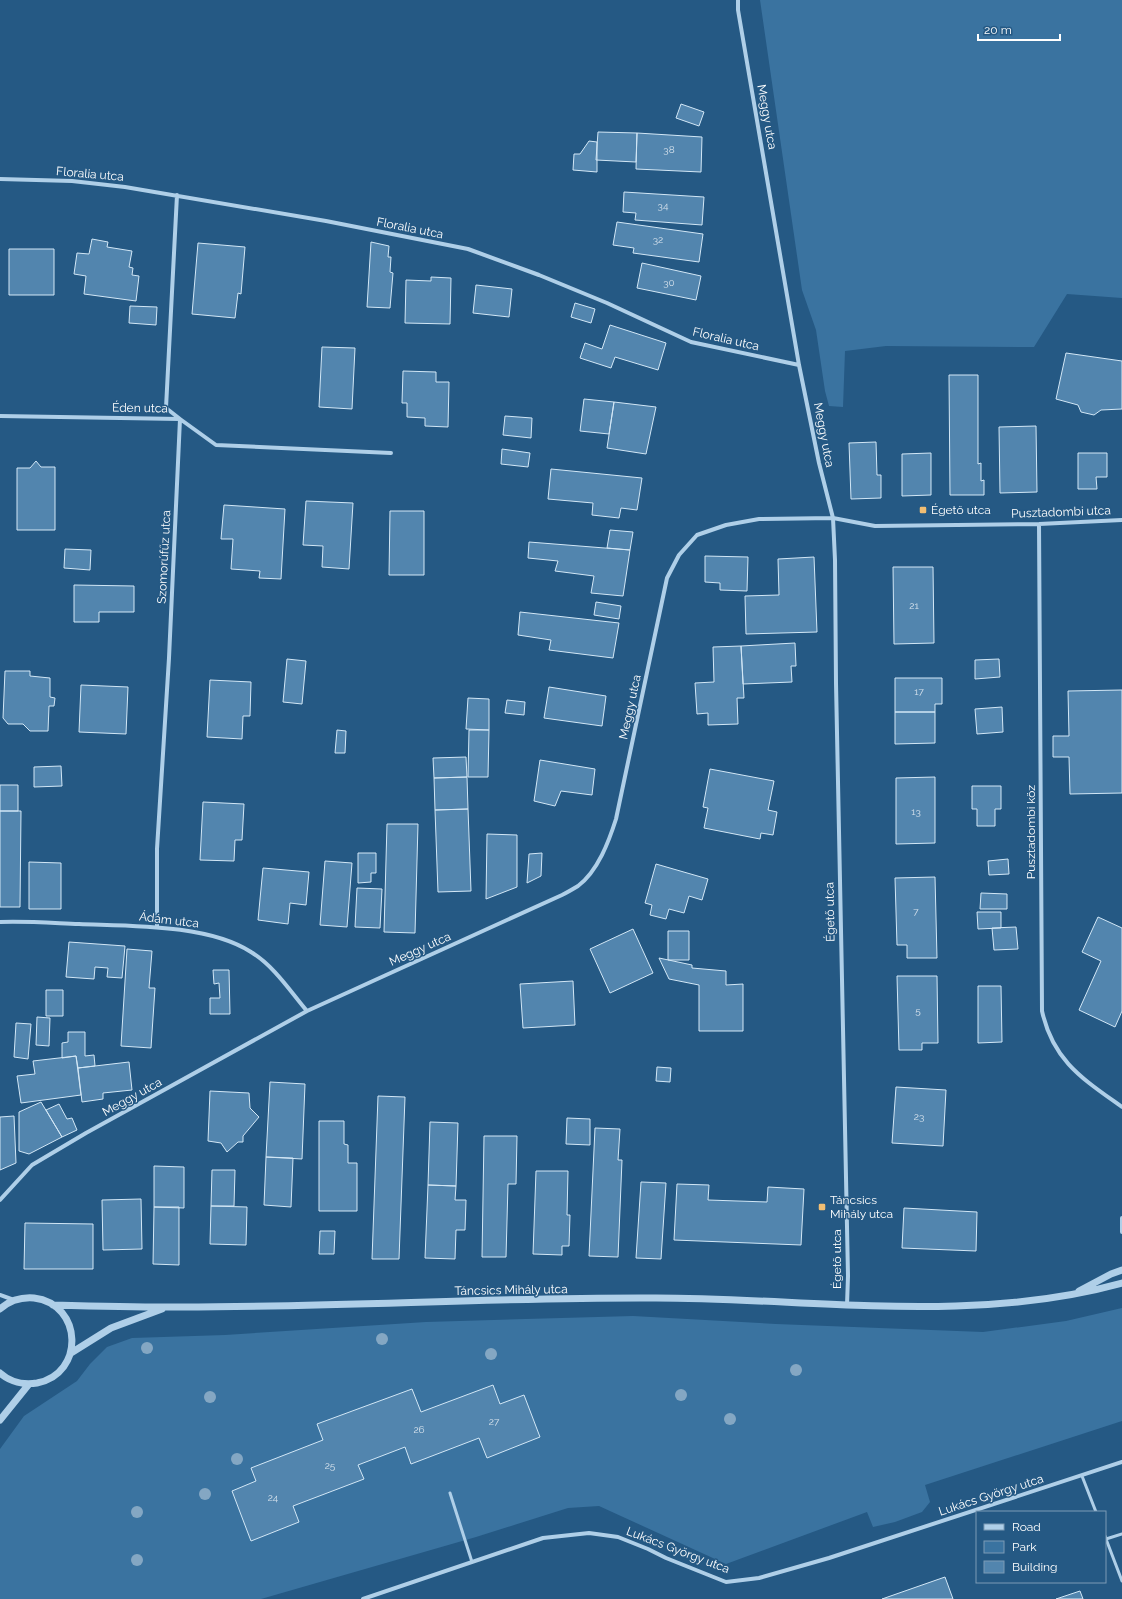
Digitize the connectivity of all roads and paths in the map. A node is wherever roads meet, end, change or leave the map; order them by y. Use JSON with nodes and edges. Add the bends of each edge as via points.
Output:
{"nodes":[{"id":1,"x":738,"y":0,"type":"edge"},
{"id":2,"x":0,"y":179,"type":"edge"},
{"id":3,"x":177,"y":195,"type":"junction"},
{"id":4,"x":799,"y":365,"type":"junction"},
{"id":5,"x":0,"y":416,"type":"edge"},
{"id":6,"x":180,"y":419,"type":"junction"},
{"id":7,"x":391,"y":453,"type":"dead end"},
{"id":8,"x":833,"y":518,"type":"junction"},
{"id":9,"x":1122,"y":520,"type":"edge"},
{"id":10,"x":1039,"y":524,"type":"junction"},
{"id":11,"x":0,"y":922,"type":"edge"},
{"id":12,"x":157,"y":927,"type":"junction"},
{"id":13,"x":307,"y":1011,"type":"junction"},
{"id":14,"x":1122,"y":1107,"type":"edge"},
{"id":15,"x":0,"y":1200,"type":"edge"},
{"id":16,"x":1122,"y":1218,"type":"edge"},
{"id":17,"x":1122,"y":1232,"type":"edge"},
{"id":18,"x":1122,"y":1270,"type":"edge"},
{"id":19,"x":1122,"y":1283,"type":"edge"},
{"id":20,"x":1072,"y":1294,"type":"junction"},
{"id":21,"x":0,"y":1295,"type":"edge"},
{"id":22,"x":14,"y":1300,"type":"junction"},
{"id":23,"x":53,"y":1305,"type":"junction"},
{"id":24,"x":847,"y":1305,"type":"junction"},
{"id":25,"x":166,"y":1307,"type":"junction"},
{"id":26,"x":0,"y":1309,"type":"edge"},
{"id":27,"x":71,"y":1353,"type":"junction"},
{"id":28,"x":0,"y":1373,"type":"edge"},
{"id":29,"x":29,"y":1384,"type":"junction"},
{"id":30,"x":0,"y":1420,"type":"edge"},
{"id":31,"x":1122,"y":1462,"type":"edge"},
{"id":32,"x":1082,"y":1476,"type":"junction"},
{"id":33,"x":450,"y":1493,"type":"dead end"},
{"id":34,"x":1096,"y":1511,"type":"edge"},
{"id":35,"x":1122,"y":1534,"type":"edge"},
{"id":36,"x":1106,"y":1538,"type":"edge"},
{"id":37,"x":472,"y":1562,"type":"junction"},
{"id":38,"x":1122,"y":1581,"type":"edge"},
{"id":39,"x":363,"y":1599,"type":"edge"}],
"edges":[{"from":1,"to":4,"type":"street","name":"Meggy utca"},
{"from":2,"to":3,"type":"street","name":"Floralia utca","via":[[72,181]]},
{"from":3,"to":4,"type":"street","name":"Floralia utca","via":[[468,249],[593,297],[691,342]]},
{"from":3,"to":6,"type":"street","via":[[166,408]]},
{"from":4,"to":8,"type":"street","name":"Meggy utca","via":[[818,464]]},
{"from":5,"to":6,"type":"street","name":"Éden utca"},
{"from":6,"to":7,"type":"street","name":"Éden utca","via":[[216,445]]},
{"from":6,"to":12,"type":"street","name":"Szomorúfűz utca","via":[[157,849]]},
{"from":8,"to":10,"type":"street","name":"Pusztadombi utca","via":[[874,526]]},
{"from":8,"to":13,"type":"street","name":"Meggy utca","via":[[759,519],[726,525],[697,535],[679,555],[667,578],[616,819],[607,847],[579,885]]},
{"from":8,"to":24,"type":"street","name":"Égető utca"},
{"from":9,"to":10,"type":"street","name":"Pusztadombi utca"},
{"from":10,"to":14,"type":"street","name":"Pusztadombi köz","via":[[1042,1011],[1054,1046],[1065,1061],[1085,1080]]},
{"from":11,"to":12,"type":"street","name":"Ádám utca"},
{"from":12,"to":13,"type":"street","name":"Ádám utca","via":[[199,933],[230,941],[251,952],[272,969]]},
{"from":13,"to":15,"type":"street","name":"Meggy utca","via":[[32,1165]]},
{"from":16,"to":17,"type":"street"},
{"from":18,"to":20,"type":"street","name":"Táncsics Mihály utca"},
{"from":19,"to":20,"type":"street","name":"Táncsics Mihály utca"},
{"from":20,"to":24,"type":"street","name":"Táncsics Mihály utca","via":[[971,1306]]},
{"from":21,"to":22,"type":"street"},
{"from":22,"to":23,"type":"street","via":[[41,1299]]},
{"from":22,"to":26,"type":"street"},
{"from":23,"to":25,"type":"street","name":"Táncsics Mihály utca"},
{"from":23,"to":27,"type":"street","via":[[63,1314],[70,1326],[73,1339]]},
{"from":24,"to":25,"type":"street","name":"Táncsics Mihály utca","via":[[657,1298]]},
{"from":25,"to":27,"type":"street","name":"Táncsics Mihály utca","via":[[111,1328]]},
{"from":27,"to":29,"type":"street","via":[[56,1375]]},
{"from":28,"to":29,"type":"street","via":[[14,1382]]},
{"from":29,"to":30,"type":"street"},
{"from":31,"to":32,"type":"street","name":"Lukács György utca"},
{"from":32,"to":34,"type":"lane"},
{"from":32,"to":37,"type":"street","name":"Lukács György utca","via":[[829,1558],[759,1578],[726,1582],[618,1537],[589,1533],[543,1538]]},
{"from":33,"to":37,"type":"lane"},
{"from":35,"to":36,"type":"lane"},
{"from":36,"to":38,"type":"lane"},
{"from":37,"to":39,"type":"street","name":"Lukács György utca"}]}
